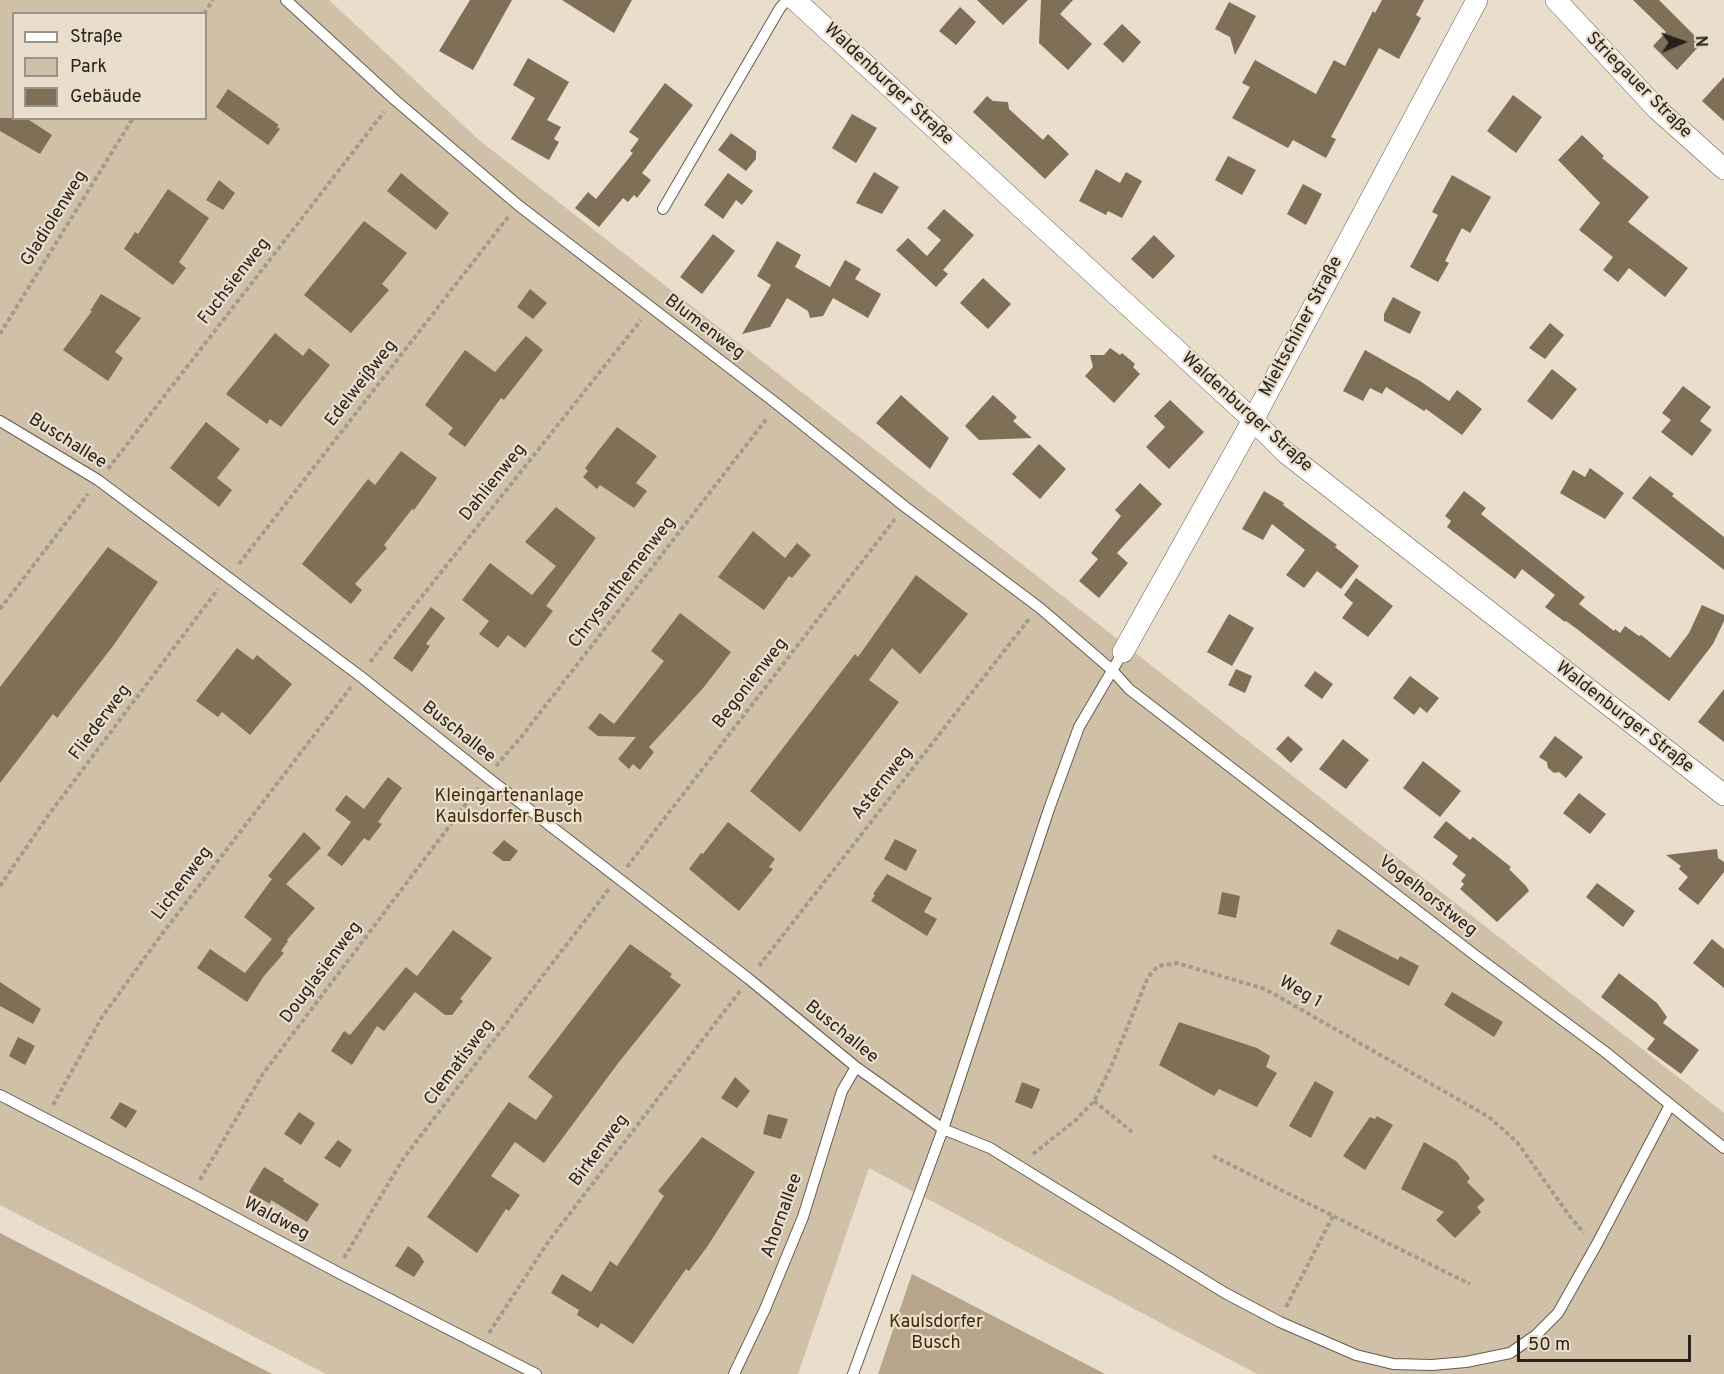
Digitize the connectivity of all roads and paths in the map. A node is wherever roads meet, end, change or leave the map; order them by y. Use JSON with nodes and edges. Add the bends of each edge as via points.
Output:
{"nodes":[{"id":1,"x":286,"y":0,"type":"edge"},
{"id":2,"x":787,"y":0,"type":"edge"},
{"id":3,"x":795,"y":0,"type":"edge"},
{"id":4,"x":1477,"y":0,"type":"edge"},
{"id":5,"x":1556,"y":0,"type":"edge"},
{"id":6,"x":395,"y":100,"type":"junction"},
{"id":7,"x":132,"y":120,"type":"edge"},
{"id":8,"x":1724,"y":169,"type":"edge"},
{"id":9,"x":518,"y":205,"type":"junction"},
{"id":10,"x":663,"y":209,"type":"dead end"},
{"id":11,"x":651,"y":308,"type":"junction"},
{"id":12,"x":0,"y":334,"type":"edge"},
{"id":13,"x":777,"y":404,"type":"junction"},
{"id":14,"x":1253,"y":420,"type":"junction"},
{"id":15,"x":0,"y":421,"type":"edge"},
{"id":16,"x":98,"y":480,"type":"junction"},
{"id":17,"x":904,"y":506,"type":"junction"},
{"id":18,"x":227,"y":579,"type":"junction"},
{"id":19,"x":1040,"y":608,"type":"junction"},
{"id":20,"x":0,"y":609,"type":"edge"},
{"id":21,"x":1123,"y":652,"type":"joint"},
{"id":22,"x":1112,"y":670,"type":"junction"},
{"id":23,"x":360,"y":676,"type":"junction"},
{"id":24,"x":487,"y":777,"type":"junction"},
{"id":25,"x":1724,"y":795,"type":"edge"},
{"id":26,"x":618,"y":879,"type":"junction"},
{"id":27,"x":0,"y":886,"type":"edge"},
{"id":28,"x":749,"y":979,"type":"junction"},
{"id":29,"x":856,"y":1067,"type":"junction"},
{"id":30,"x":0,"y":1095,"type":"edge"},
{"id":31,"x":1094,"y":1101,"type":"junction"},
{"id":32,"x":1670,"y":1105,"type":"junction"},
{"id":33,"x":45,"y":1119,"type":"junction"},
{"id":34,"x":943,"y":1129,"type":"junction"},
{"id":35,"x":1132,"y":1132,"type":"dead end"},
{"id":36,"x":1724,"y":1148,"type":"edge"},
{"id":37,"x":1213,"y":1156,"type":"dead end"},
{"id":38,"x":1018,"y":1167,"type":"junction"},
{"id":39,"x":193,"y":1195,"type":"junction"},
{"id":40,"x":1333,"y":1216,"type":"junction"},
{"id":41,"x":1598,"y":1242,"type":"junction"},
{"id":42,"x":337,"y":1272,"type":"junction"},
{"id":43,"x":1470,"y":1284,"type":"dead end"},
{"id":44,"x":1280,"y":1322,"type":"junction"},
{"id":45,"x":482,"y":1346,"type":"junction"},
{"id":46,"x":536,"y":1374,"type":"edge"},
{"id":47,"x":734,"y":1374,"type":"edge"},
{"id":48,"x":853,"y":1374,"type":"edge"}],
"edges":[{"from":1,"to":6,"type":"lane","name":"Blumenweg"},
{"from":2,"to":10,"type":"lane"},
{"from":3,"to":14,"type":"street","name":"Waldenburger Straße"},
{"from":4,"to":14,"type":"street","name":"Mieltschiner Straße"},
{"from":5,"to":8,"type":"street","name":"Striegauer Straße","via":[[1657,109]]},
{"from":6,"to":9,"type":"lane","name":"Blumenweg"},
{"from":6,"to":16,"type":"path","name":"Fuchsienweg"},
{"from":7,"to":12,"type":"path","name":"Gladiolenweg"},
{"from":9,"to":11,"type":"lane","name":"Blumenweg"},
{"from":9,"to":18,"type":"path","name":"Edelweißweg"},
{"from":11,"to":13,"type":"lane","name":"Blumenweg"},
{"from":11,"to":23,"type":"path","name":"Dahlienweg"},
{"from":13,"to":17,"type":"lane","name":"Blumenweg"},
{"from":13,"to":24,"type":"path","name":"Chrysanthemenweg"},
{"from":14,"to":21,"type":"street","name":"Mieltschiner Straße"},
{"from":14,"to":25,"type":"street","name":"Waldenburger Straße","via":[[1286,453]]},
{"from":15,"to":16,"type":"lane","name":"Buschallee"},
{"from":16,"to":18,"type":"lane","name":"Buschallee"},
{"from":16,"to":20,"type":"path","name":"Fuchsienweg"},
{"from":17,"to":19,"type":"lane","name":"Blumenweg"},
{"from":17,"to":26,"type":"path","name":"Begonienweg"},
{"from":18,"to":23,"type":"lane","name":"Buschallee"},
{"from":18,"to":27,"type":"path","name":"Fliederweg"},
{"from":19,"to":22,"type":"lane","name":"Blumenweg"},
{"from":19,"to":28,"type":"path","name":"Asternweg"},
{"from":21,"to":22,"type":"lane"},
{"from":22,"to":32,"type":"lane","name":"Vogelhorstweg","via":[[1129,689]]},
{"from":22,"to":34,"type":"lane","via":[[1079,727]]},
{"from":23,"to":24,"type":"lane","name":"Buschallee"},
{"from":23,"to":33,"type":"path","name":"Lichenweg","via":[[102,1017]]},
{"from":24,"to":26,"type":"lane","name":"Buschallee"},
{"from":24,"to":39,"type":"path","name":"Douglasienweg","via":[[262,1075],[205,1168]]},
{"from":26,"to":28,"type":"lane","name":"Buschallee"},
{"from":26,"to":42,"type":"path","name":"Clematisweg","via":[[403,1160]]},
{"from":28,"to":29,"type":"lane","name":"Buschallee"},
{"from":28,"to":45,"type":"path","name":"Birkenweg","via":[[548,1242]]},
{"from":29,"to":34,"type":"lane","name":"Buschallee"},
{"from":29,"to":47,"type":"lane","name":"Ahornallee","via":[[842,1091],[803,1217]]},
{"from":30,"to":33,"type":"lane","name":"Waldweg"},
{"from":31,"to":35,"type":"path"},
{"from":31,"to":38,"type":"path","name":"Weg 1"},
{"from":31,"to":41,"type":"path","name":"Weg 1","via":[[1148,977],[1158,966],[1177,963],[1265,988],[1489,1117],[1517,1142],[1585,1235]]},
{"from":32,"to":36,"type":"lane","name":"Vogelhorstweg"},
{"from":32,"to":41,"type":"lane","name":"Buschallee"},
{"from":33,"to":39,"type":"lane","name":"Waldweg"},
{"from":34,"to":38,"type":"lane","name":"Buschallee","via":[[990,1149]]},
{"from":34,"to":48,"type":"lane"},
{"from":37,"to":40,"type":"path"},
{"from":38,"to":44,"type":"lane","name":"Buschallee","via":[[1225,1293]]},
{"from":39,"to":42,"type":"lane","name":"Waldweg"},
{"from":40,"to":43,"type":"path"},
{"from":40,"to":44,"type":"path"},
{"from":41,"to":44,"type":"lane","name":"Buschallee","via":[[1558,1313],[1510,1353],[1466,1362],[1393,1364],[1356,1355]]},
{"from":42,"to":45,"type":"lane","name":"Waldweg"},
{"from":45,"to":46,"type":"lane","name":"Waldweg"}]}
